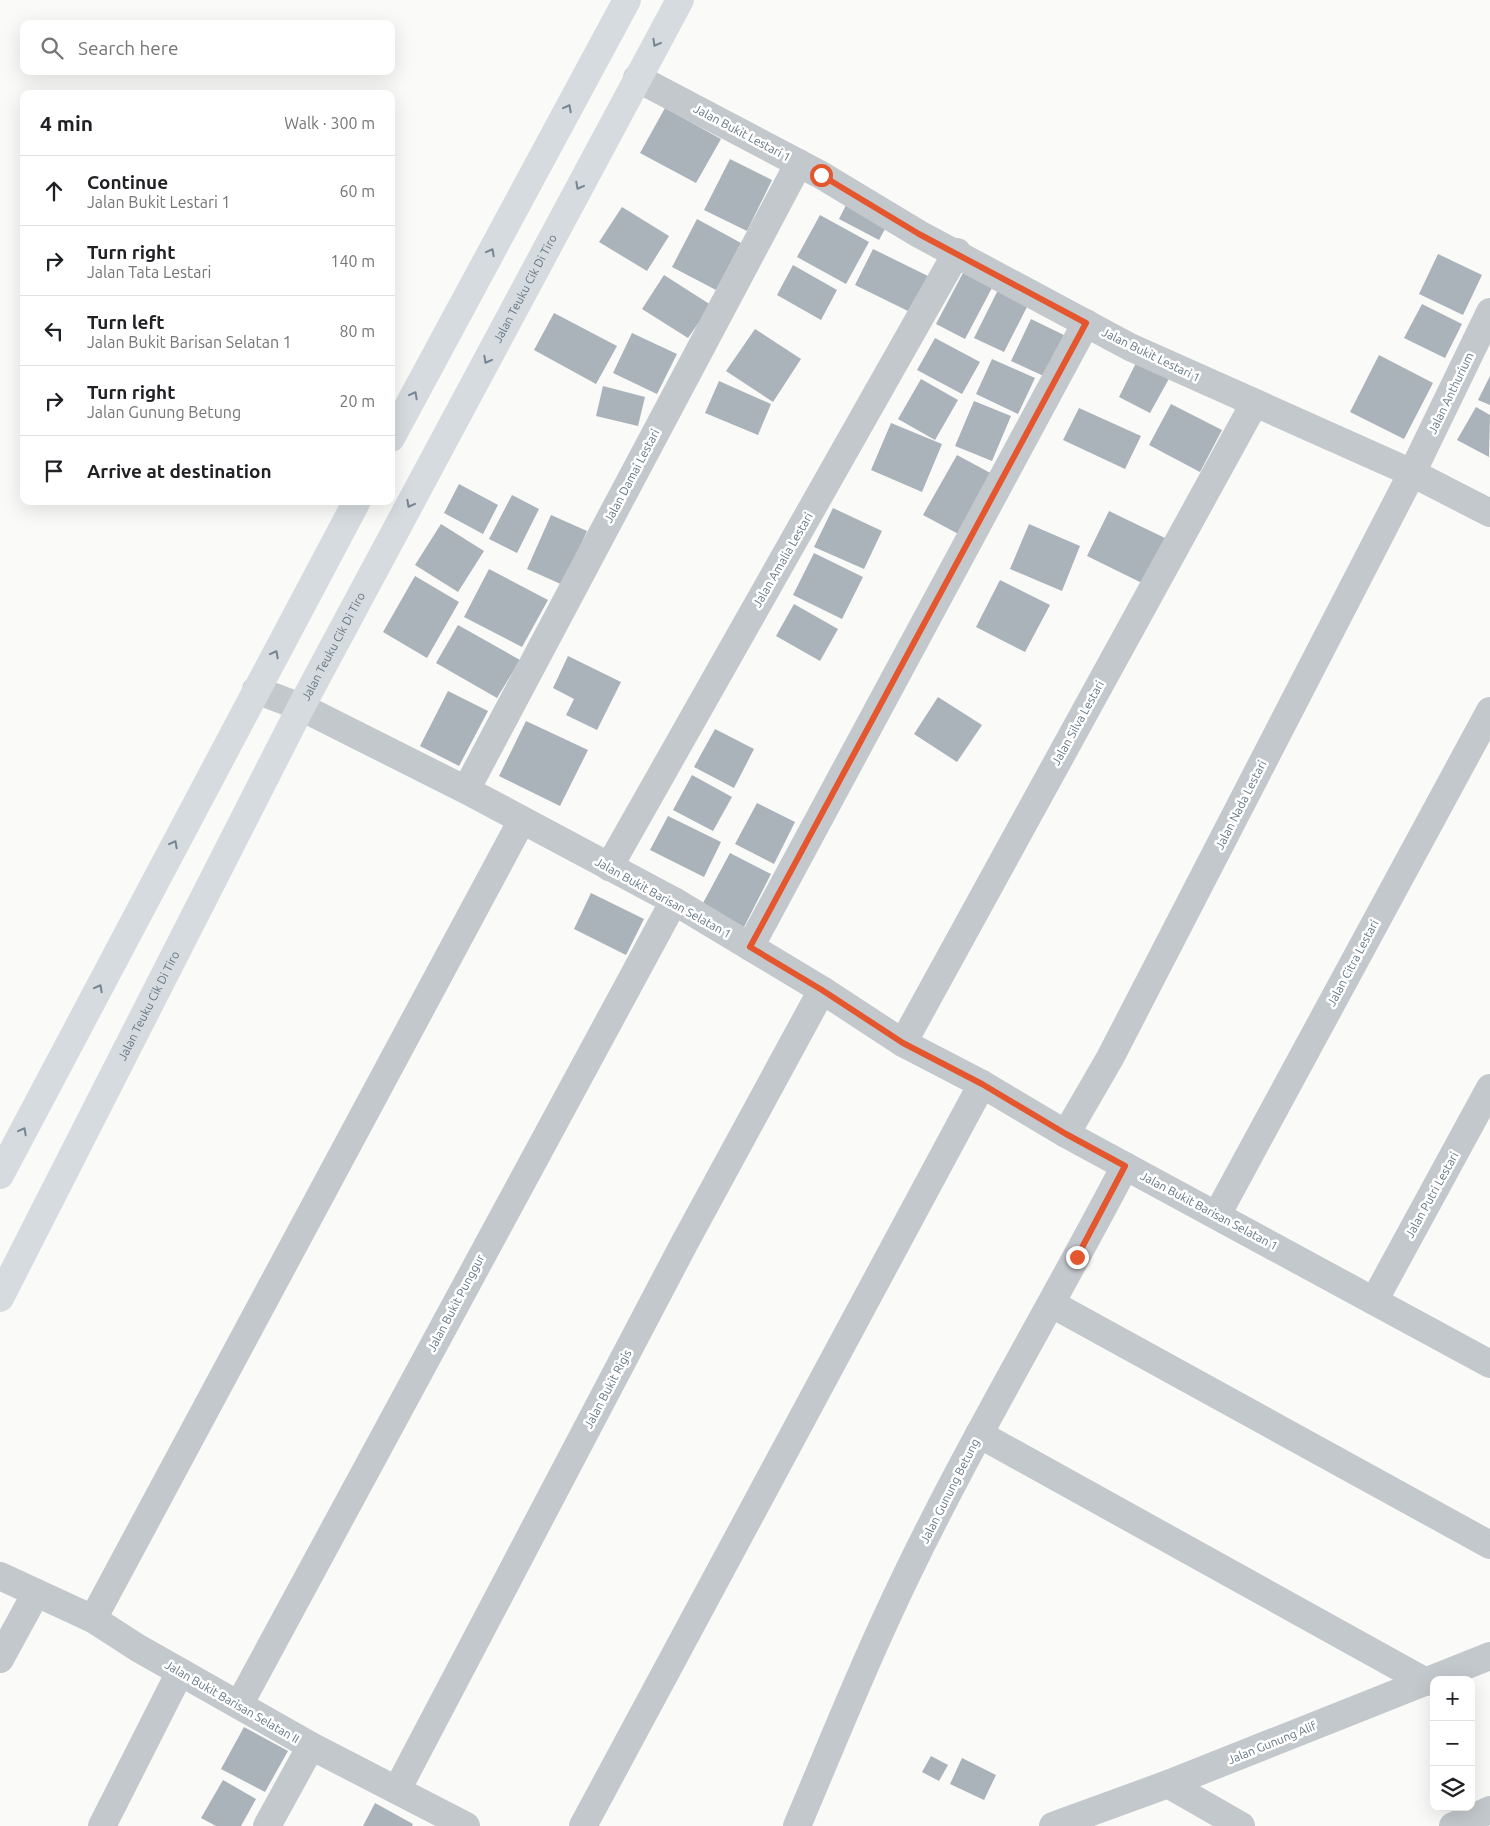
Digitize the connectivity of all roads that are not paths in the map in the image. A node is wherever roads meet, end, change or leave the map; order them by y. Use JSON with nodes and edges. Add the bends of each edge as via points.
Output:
{"nodes":[{"id":1,"x":627,"y":0,"type":"edge"},
{"id":2,"x":680,"y":0,"type":"edge"},
{"id":3,"x":637,"y":78,"type":"junction"},
{"id":4,"x":799,"y":163,"type":"junction"},
{"id":5,"x":957,"y":252,"type":"junction"},
{"id":6,"x":1490,"y":312,"type":"edge"},
{"id":7,"x":1086,"y":323,"type":"junction"},
{"id":8,"x":1254,"y":404,"type":"junction"},
{"id":9,"x":395,"y":431,"type":"edge"},
{"id":10,"x":1412,"y":473,"type":"junction"},
{"id":11,"x":355,"y":505,"type":"edge"},
{"id":12,"x":1490,"y":513,"type":"edge"},
{"id":13,"x":256,"y":690,"type":"junction"},
{"id":14,"x":300,"y":707,"type":"junction"},
{"id":15,"x":1490,"y":711,"type":"edge"},
{"id":16,"x":466,"y":790,"type":"junction"},
{"id":17,"x":522,"y":820,"type":"junction"},
{"id":18,"x":609,"y":867,"type":"junction"},
{"id":19,"x":674,"y":901,"type":"junction"},
{"id":20,"x":750,"y":947,"type":"junction"},
{"id":21,"x":822,"y":990,"type":"junction"},
{"id":22,"x":903,"y":1043,"type":"junction"},
{"id":23,"x":982,"y":1084,"type":"junction"},
{"id":24,"x":1490,"y":1088,"type":"edge"},
{"id":25,"x":1066,"y":1134,"type":"junction"},
{"id":26,"x":1125,"y":1166,"type":"junction"},
{"id":27,"x":0,"y":1175,"type":"edge"},
{"id":28,"x":1217,"y":1216,"type":"junction"},
{"id":29,"x":0,"y":1298,"type":"edge"},
{"id":30,"x":1374,"y":1301,"type":"junction"},
{"id":31,"x":1052,"y":1304,"type":"junction"},
{"id":32,"x":1490,"y":1364,"type":"edge"},
{"id":33,"x":979,"y":1434,"type":"junction"},
{"id":34,"x":1490,"y":1545,"type":"edge"},
{"id":35,"x":0,"y":1576,"type":"edge"},
{"id":36,"x":36,"y":1593,"type":"junction"},
{"id":37,"x":93,"y":1620,"type":"junction"},
{"id":38,"x":1490,"y":1656,"type":"edge"},
{"id":39,"x":0,"y":1659,"type":"edge"},
{"id":40,"x":180,"y":1672,"type":"junction"},
{"id":41,"x":1426,"y":1682,"type":"junction"},
{"id":42,"x":239,"y":1705,"type":"junction"},
{"id":43,"x":311,"y":1746,"type":"junction"},
{"id":44,"x":1168,"y":1784,"type":"junction"},
{"id":45,"x":398,"y":1790,"type":"junction"},
{"id":46,"x":1490,"y":1810,"type":"edge"},
{"id":47,"x":453,"y":1823,"type":"edge"},
{"id":48,"x":102,"y":1826,"type":"edge"},
{"id":49,"x":267,"y":1826,"type":"edge"},
{"id":50,"x":583,"y":1826,"type":"edge"},
{"id":51,"x":797,"y":1826,"type":"edge"},
{"id":52,"x":1053,"y":1826,"type":"edge"},
{"id":53,"x":1241,"y":1826,"type":"edge"},
{"id":54,"x":1454,"y":1826,"type":"edge"}],
"edges":[{"from":9,"to":1,"type":"street","one_way":true},
{"from":2,"to":3,"type":"street","name":"Jalan Teuku Cik Di Tiro","one_way":true},
{"from":3,"to":4,"type":"street","name":"Jalan Bukit Lestari 1"},
{"from":3,"to":14,"type":"street","name":"Jalan Teuku Cik Di Tiro","one_way":true},
{"from":4,"to":5,"type":"street","name":"Jalan Bukit Lestari 1","via":[[919,234]]},
{"from":4,"to":16,"type":"street","name":"Jalan Damai Lestari"},
{"from":5,"to":7,"type":"street","name":"Jalan Bukit Lestari 1"},
{"from":5,"to":18,"type":"street","name":"Jalan Amalia Lestari"},
{"from":6,"to":10,"type":"street","name":"Jalan Anthurium"},
{"from":7,"to":8,"type":"street","name":"Jalan Bukit Lestari 1","via":[[1130,348]]},
{"from":7,"to":20,"type":"street"},
{"from":8,"to":10,"type":"street","name":"Jalan Bukit Lestari 1"},
{"from":8,"to":22,"type":"street","name":"Jalan Silva Lestari"},
{"from":10,"to":12,"type":"street","name":"Jalan Bukit Lestari 1"},
{"from":10,"to":25,"type":"street","name":"Jalan Nada Lestari","via":[[1115,1049]]},
{"from":13,"to":11,"type":"street","one_way":true},
{"from":13,"to":14,"type":"street","name":"Jalan Bukit Barisan Selatan 1"},
{"from":27,"to":13,"type":"street","one_way":true},
{"from":14,"to":16,"type":"street","name":"Jalan Bukit Barisan Selatan 1"},
{"from":14,"to":29,"type":"street","name":"Jalan Teuku Cik Di Tiro"},
{"from":15,"to":28,"type":"street","name":"Jalan Citra Lestari"},
{"from":16,"to":17,"type":"street","name":"Jalan Bukit Barisan Selatan 1"},
{"from":17,"to":18,"type":"street","name":"Jalan Bukit Barisan Selatan 1"},
{"from":17,"to":37,"type":"street"},
{"from":18,"to":19,"type":"street","name":"Jalan Bukit Barisan Selatan 1"},
{"from":19,"to":20,"type":"street","name":"Jalan Bukit Barisan Selatan 1"},
{"from":19,"to":42,"type":"street","name":"Jalan Bukit Punggur"},
{"from":20,"to":21,"type":"street","name":"Jalan Bukit Barisan Selatan 1"},
{"from":21,"to":22,"type":"street","name":"Jalan Bukit Barisan Selatan 1"},
{"from":21,"to":45,"type":"street","name":"Jalan Bukit Rigis","via":[[685,1242]]},
{"from":22,"to":23,"type":"street","name":"Jalan Bukit Barisan Selatan 1"},
{"from":23,"to":25,"type":"street","name":"Jalan Bukit Barisan Selatan 1"},
{"from":23,"to":50,"type":"street"},
{"from":24,"to":30,"type":"street","name":"Jalan Putri Lestari"},
{"from":25,"to":26,"type":"street","name":"Jalan Bukit Barisan Selatan 1"},
{"from":26,"to":28,"type":"street","name":"Jalan Bukit Barisan Selatan 1"},
{"from":26,"to":31,"type":"street","name":"Jalan Gunung Betung"},
{"from":28,"to":30,"type":"street","name":"Jalan Bukit Barisan Selatan 1"},
{"from":30,"to":32,"type":"street","name":"Jalan Bukit Barisan Selatan 1"},
{"from":31,"to":33,"type":"street","name":"Jalan Gunung Betung"},
{"from":31,"to":34,"type":"street"},
{"from":33,"to":41,"type":"street"},
{"from":33,"to":51,"type":"street","name":"Jalan Gunung Betung","via":[[885,1620]]},
{"from":35,"to":36,"type":"street","name":"Jalan Bukit Barisan Selatan II"},
{"from":36,"to":37,"type":"street","name":"Jalan Bukit Barisan Selatan II"},
{"from":36,"to":39,"type":"street"},
{"from":37,"to":40,"type":"street","name":"Jalan Bukit Barisan Selatan II"},
{"from":38,"to":41,"type":"street","name":"Jalan Gunung Alif"},
{"from":40,"to":42,"type":"street","name":"Jalan Bukit Barisan Selatan II"},
{"from":40,"to":48,"type":"street"},
{"from":41,"to":44,"type":"street","name":"Jalan Gunung Alif"},
{"from":42,"to":43,"type":"street","name":"Jalan Bukit Barisan Selatan II"},
{"from":43,"to":45,"type":"street","name":"Jalan Bukit Barisan Selatan II"},
{"from":43,"to":49,"type":"street"},
{"from":44,"to":52,"type":"street","name":"Jalan Gunung Alif"},
{"from":44,"to":53,"type":"street"},
{"from":45,"to":47,"type":"street","name":"Jalan Bukit Barisan Selatan II"},
{"from":46,"to":54,"type":"street"}]}
